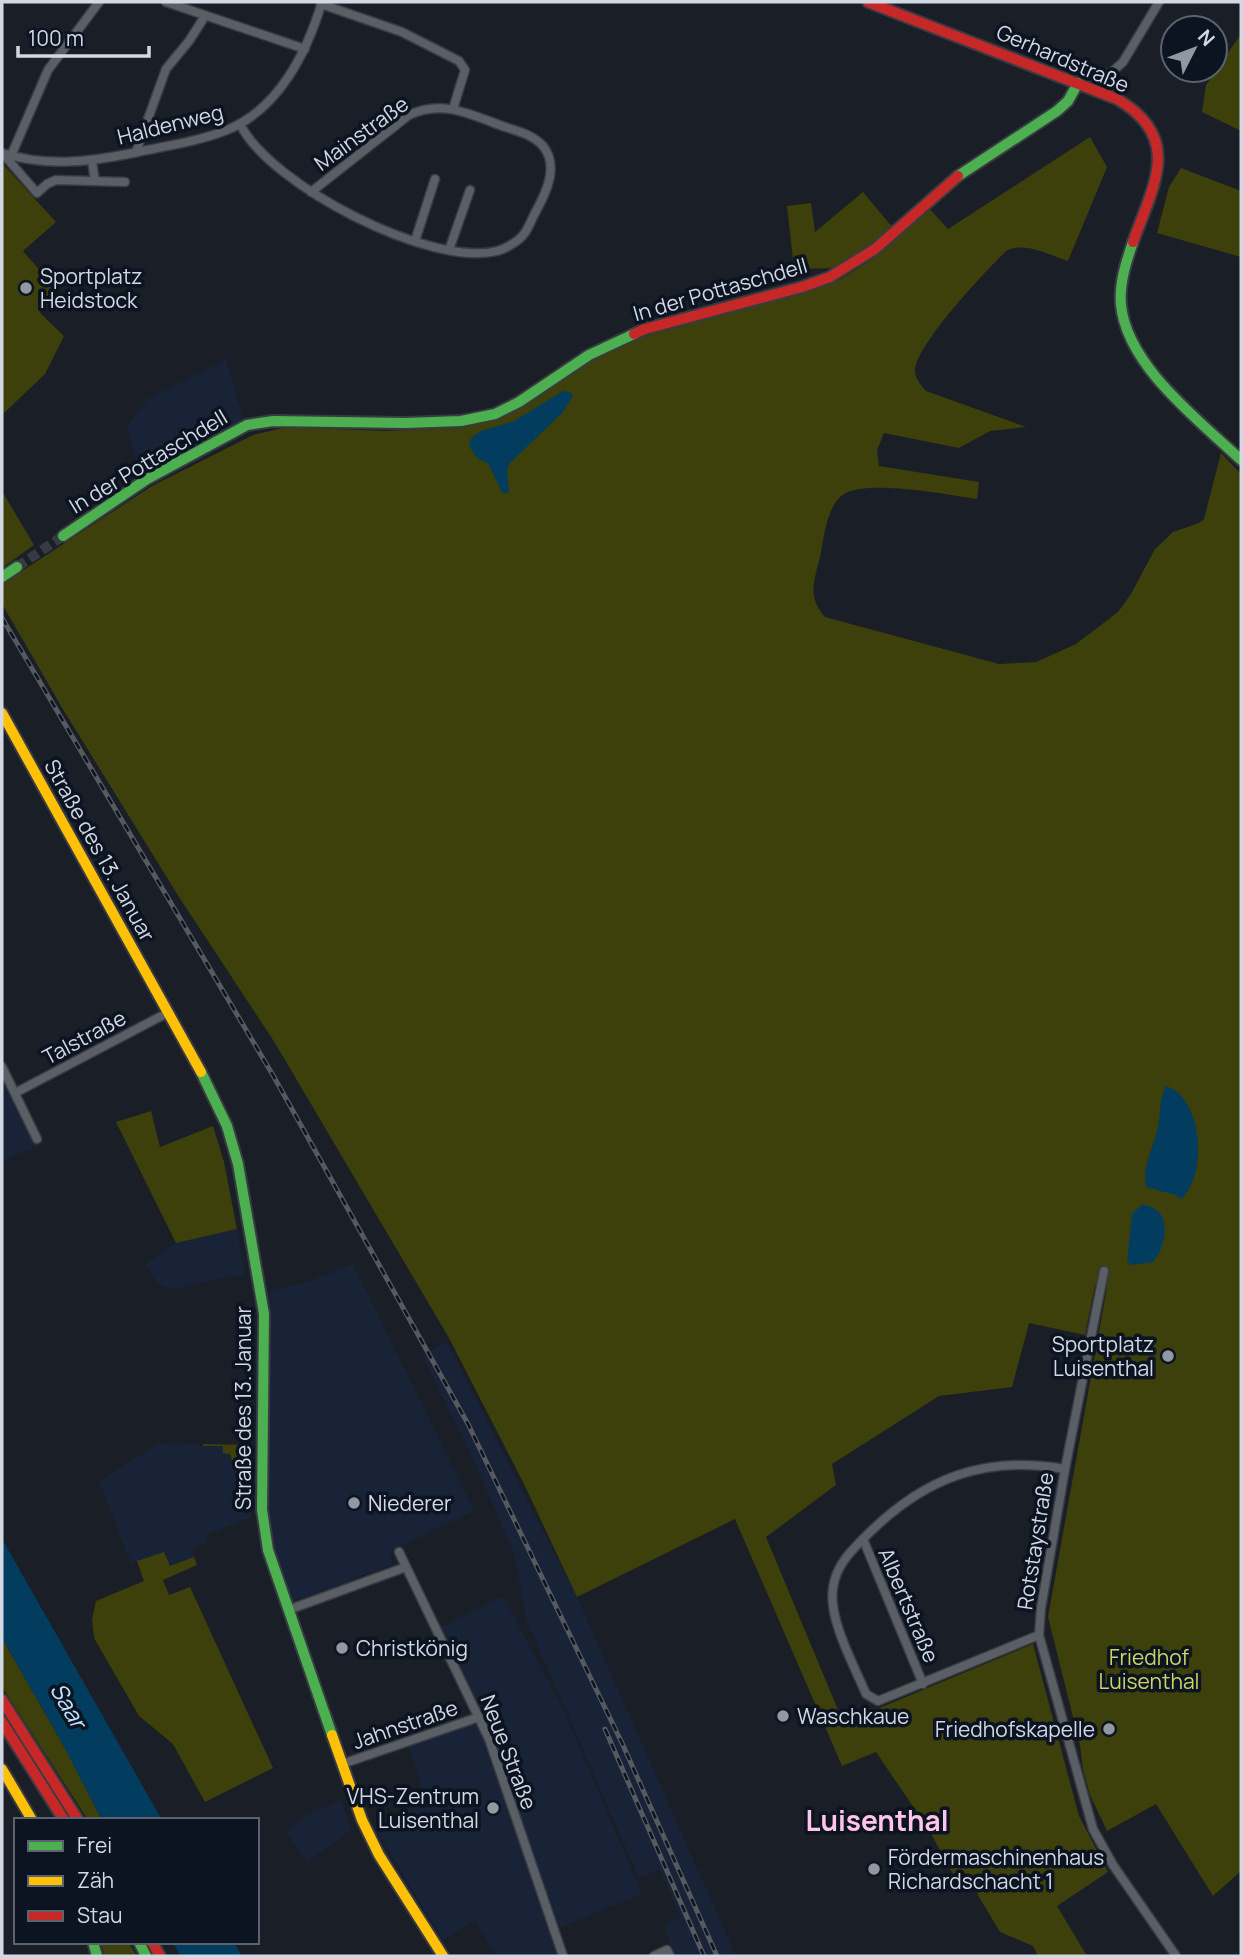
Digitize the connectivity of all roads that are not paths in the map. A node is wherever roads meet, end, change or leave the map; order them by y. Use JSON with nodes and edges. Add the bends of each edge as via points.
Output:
{"nodes":[{"id":1,"x":99,"y":2,"type":"edge"},
{"id":2,"x":166,"y":2,"type":"edge"},
{"id":3,"x":869,"y":2,"type":"edge"},
{"id":4,"x":1159,"y":2,"type":"edge"},
{"id":5,"x":322,"y":3,"type":"edge"},
{"id":6,"x":205,"y":16,"type":"junction"},
{"id":7,"x":305,"y":49,"type":"junction"},
{"id":8,"x":1078,"y":66,"type":"dead end"},
{"id":9,"x":1078,"y":83,"type":"junction"},
{"id":10,"x":453,"y":108,"type":"junction"},
{"id":11,"x":240,"y":124,"type":"junction"},
{"id":12,"x":136,"y":152,"type":"junction"},
{"id":13,"x":2,"y":153,"type":"edge"},
{"id":14,"x":11,"y":156,"type":"junction"},
{"id":15,"x":92,"y":161,"type":"junction"},
{"id":16,"x":435,"y":179,"type":"dead end"},
{"id":17,"x":96,"y":181,"type":"junction"},
{"id":18,"x":125,"y":182,"type":"dead end"},
{"id":19,"x":470,"y":190,"type":"dead end"},
{"id":20,"x":310,"y":192,"type":"junction"},
{"id":21,"x":415,"y":241,"type":"junction"},
{"id":22,"x":449,"y":250,"type":"junction"},
{"id":23,"x":1241,"y":460,"type":"edge"},
{"id":24,"x":63,"y":536,"type":"tunnel mouth"},
{"id":25,"x":17,"y":567,"type":"tunnel mouth"},
{"id":26,"x":2,"y":577,"type":"edge"},
{"id":27,"x":2,"y":713,"type":"edge"},
{"id":28,"x":169,"y":1012,"type":"junction"},
{"id":29,"x":2,"y":1067,"type":"edge"},
{"id":30,"x":15,"y":1093,"type":"junction"},
{"id":31,"x":37,"y":1139,"type":"dead end"},
{"id":32,"x":1104,"y":1271,"type":"dead end"},
{"id":33,"x":1065,"y":1469,"type":"junction"},
{"id":34,"x":863,"y":1539,"type":"junction"},
{"id":35,"x":399,"y":1552,"type":"dead end"},
{"id":36,"x":406,"y":1567,"type":"junction"},
{"id":37,"x":288,"y":1611,"type":"junction"},
{"id":38,"x":1040,"y":1635,"type":"junction"},
{"id":39,"x":923,"y":1684,"type":"junction"},
{"id":40,"x":2,"y":1700,"type":"edge"},
{"id":41,"x":479,"y":1717,"type":"junction"},
{"id":42,"x":2,"y":1723,"type":"edge"},
{"id":43,"x":342,"y":1764,"type":"junction"},
{"id":44,"x":2,"y":1769,"type":"edge"},
{"id":45,"x":31,"y":1818,"type":"edge"},
{"id":46,"x":63,"y":1818,"type":"edge"},
{"id":47,"x":77,"y":1818,"type":"edge"},
{"id":48,"x":668,"y":1953,"type":"edge"},
{"id":49,"x":443,"y":1956,"type":"edge"},
{"id":50,"x":563,"y":1956,"type":"edge"},
{"id":51,"x":654,"y":1956,"type":"edge"},
{"id":52,"x":1176,"y":1956,"type":"edge"}],
"edges":[{"from":1,"to":14,"type":"street","via":[[48,70]]},
{"from":2,"to":6,"type":"street"},
{"from":3,"to":9,"type":"main road","name":"Gerhardstraße"},
{"from":4,"to":8,"type":"street","via":[[1118,68],[1105,74]]},
{"from":5,"to":7,"type":"street","name":"Haldenweg"},
{"from":5,"to":10,"type":"street","via":[[402,32],[459,61],[465,70]]},
{"from":6,"to":7,"type":"street"},
{"from":6,"to":12,"type":"street","via":[[166,69]]},
{"from":7,"to":11,"type":"street","name":"Haldenweg","via":[[277,92]]},
{"from":9,"to":23,"type":"main road","name":"Gerhardstraße","via":[[1133,109],[1157,144],[1156,182],[1121,287],[1127,333],[1152,372]]},
{"from":9,"to":24,"type":"main road","name":"In der Pottaschdell","via":[[1057,111],[953,180],[875,249],[830,277],[645,329],[589,355],[495,414],[461,421],[273,421],[247,425],[147,480]]},
{"from":10,"to":20,"type":"street","name":"Mainstraße","via":[[424,108],[408,115]]},
{"from":10,"to":22,"type":"street","name":"Mainstraße","via":[[526,134],[541,144],[551,166],[549,184],[524,235],[500,250],[475,255]]},
{"from":11,"to":12,"type":"street","name":"Haldenweg","via":[[193,141]]},
{"from":11,"to":20,"type":"street","name":"Mainstraße","via":[[257,149]]},
{"from":12,"to":15,"type":"street","name":"Haldenweg"},
{"from":13,"to":14,"type":"street","name":"Haldenweg"},
{"from":13,"to":17,"type":"street","name":"Haldenweg","via":[[37,192],[56,180]]},
{"from":14,"to":15,"type":"street","name":"Haldenweg","via":[[56,163]]},
{"from":15,"to":17,"type":"street"},
{"from":16,"to":21,"type":"street"},
{"from":17,"to":18,"type":"street","name":"Haldenweg"},
{"from":19,"to":22,"type":"street"},
{"from":20,"to":21,"type":"street","name":"Mainstraße","via":[[366,222]]},
{"from":21,"to":22,"type":"street","name":"Mainstraße"},
{"from":25,"to":26,"type":"main road"},
{"from":27,"to":28,"type":"main road","name":"Straße des 13. Januar"},
{"from":28,"to":30,"type":"street","name":"Talstraße"},
{"from":28,"to":37,"type":"main road","name":"Straße des 13. Januar","via":[[214,1096],[238,1164],[264,1314],[263,1524]]},
{"from":29,"to":30,"type":"street"},
{"from":30,"to":31,"type":"street"},
{"from":32,"to":33,"type":"street","name":"Rotstaystraße"},
{"from":33,"to":34,"type":"street","name":"Albertstraße","via":[[1004,1465],[957,1475],[917,1493]]},
{"from":33,"to":38,"type":"street","name":"Rotstaystraße"},
{"from":34,"to":39,"type":"street","name":"Albertstraße"},
{"from":34,"to":39,"type":"street","name":"Albertstraße","via":[[840,1565],[832,1598],[863,1686],[878,1701]]},
{"from":35,"to":36,"type":"street","name":"Neue Straße"},
{"from":36,"to":37,"type":"street"},
{"from":36,"to":41,"type":"street","name":"Neue Straße"},
{"from":37,"to":43,"type":"main road","name":"Straße des 13. Januar"},
{"from":38,"to":39,"type":"street","name":"Albertstraße"},
{"from":38,"to":52,"type":"street","name":"Rotstaystraße","via":[[1093,1829]]},
{"from":40,"to":47,"type":"main road"},
{"from":41,"to":43,"type":"street","name":"Jahnstraße"},
{"from":41,"to":50,"type":"street","name":"Neue Straße"},
{"from":42,"to":46,"type":"main road"},
{"from":43,"to":49,"type":"main road","name":"Straße des 13. Januar","via":[[370,1840]]},
{"from":44,"to":45,"type":"main road"},
{"from":48,"to":51,"type":"street"}]}
